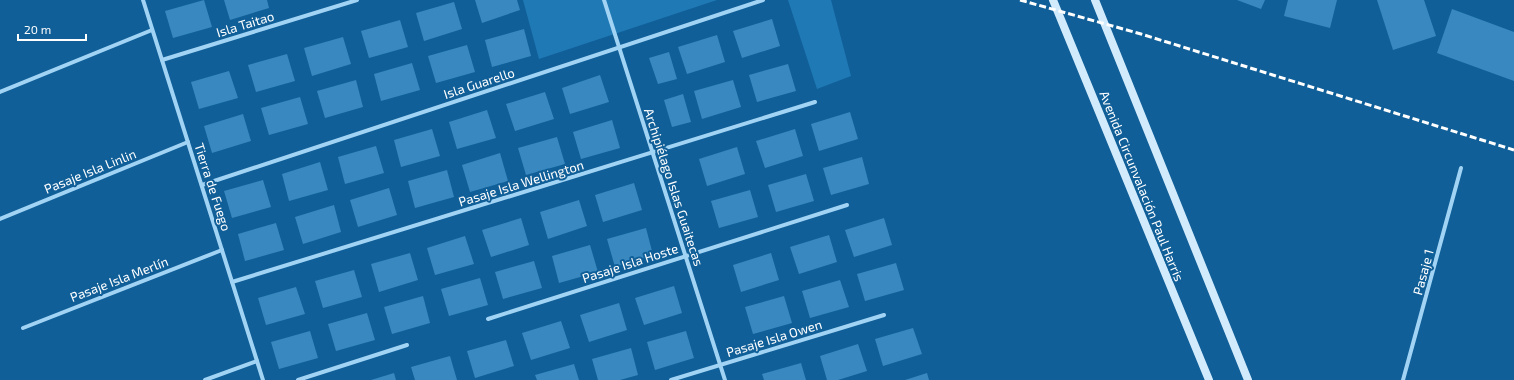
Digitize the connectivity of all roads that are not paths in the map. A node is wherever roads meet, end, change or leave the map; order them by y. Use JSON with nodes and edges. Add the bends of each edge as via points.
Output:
{"nodes":[{"id":1,"x":143,"y":0,"type":"edge"},
{"id":2,"x":357,"y":0,"type":"edge"},
{"id":3,"x":604,"y":0,"type":"edge"},
{"id":4,"x":763,"y":0,"type":"edge"},
{"id":5,"x":1053,"y":0,"type":"edge"},
{"id":6,"x":1095,"y":0,"type":"edge"},
{"id":7,"x":152,"y":30,"type":"junction"},
{"id":8,"x":619,"y":47,"type":"junction"},
{"id":9,"x":162,"y":60,"type":"junction"},
{"id":10,"x":0,"y":92,"type":"edge"},
{"id":11,"x":815,"y":102,"type":"dead end"},
{"id":12,"x":188,"y":142,"type":"junction"},
{"id":13,"x":653,"y":153,"type":"junction"},
{"id":14,"x":1461,"y":168,"type":"dead end"},
{"id":15,"x":202,"y":185,"type":"junction"},
{"id":16,"x":847,"y":205,"type":"dead end"},
{"id":17,"x":0,"y":219,"type":"edge"},
{"id":18,"x":222,"y":250,"type":"junction"},
{"id":19,"x":686,"y":256,"type":"junction"},
{"id":20,"x":232,"y":282,"type":"junction"},
{"id":21,"x":884,"y":315,"type":"dead end"},
{"id":22,"x":488,"y":319,"type":"dead end"},
{"id":23,"x":23,"y":328,"type":"dead end"},
{"id":24,"x":407,"y":346,"type":"dead end"},
{"id":25,"x":257,"y":361,"type":"junction"},
{"id":26,"x":720,"y":365,"type":"junction"},
{"id":27,"x":205,"y":380,"type":"edge"},
{"id":28,"x":263,"y":380,"type":"edge"},
{"id":29,"x":298,"y":380,"type":"edge"},
{"id":30,"x":671,"y":380,"type":"edge"},
{"id":31,"x":725,"y":380,"type":"edge"},
{"id":32,"x":1209,"y":380,"type":"edge"},
{"id":33,"x":1248,"y":380,"type":"edge"},
{"id":34,"x":1403,"y":380,"type":"edge"}],
"edges":[{"from":1,"to":7,"type":"street","name":"Tierra de Fuego"},
{"from":2,"to":9,"type":"street","name":"Isla Taitao"},
{"from":3,"to":8,"type":"street","name":"Archipiélago Islas Guaitecas"},
{"from":4,"to":8,"type":"street","name":"Isla Guarello"},
{"from":5,"to":32,"type":"main road","name":"Avenida Circunvalación Paul Harris"},
{"from":6,"to":33,"type":"main road","name":"Avenida Circunvalación Paul Harris"},
{"from":7,"to":9,"type":"street","name":"Tierra de Fuego"},
{"from":7,"to":10,"type":"street"},
{"from":8,"to":13,"type":"street","name":"Archipiélago Islas Guaitecas"},
{"from":8,"to":15,"type":"street","name":"Isla Guarello"},
{"from":9,"to":12,"type":"street","name":"Tierra de Fuego"},
{"from":11,"to":13,"type":"street","name":"Pasaje Isla Wellington"},
{"from":12,"to":15,"type":"street","name":"Tierra de Fuego"},
{"from":12,"to":17,"type":"street","name":"Pasaje Isla Linlin"},
{"from":13,"to":19,"type":"street","name":"Archipiélago Islas Guaitecas"},
{"from":13,"to":20,"type":"street","name":"Pasaje Isla Wellington"},
{"from":14,"to":34,"type":"street","name":"Pasaje 1"},
{"from":15,"to":18,"type":"street","name":"Tierra de Fuego"},
{"from":16,"to":19,"type":"street","name":"Pasaje Isla Hoste"},
{"from":18,"to":20,"type":"street","name":"Tierra de Fuego"},
{"from":18,"to":23,"type":"street","name":"Pasaje Isla Merlín"},
{"from":19,"to":22,"type":"street","name":"Pasaje Isla Hoste"},
{"from":19,"to":26,"type":"street","name":"Archipiélago Islas Guaitecas"},
{"from":20,"to":25,"type":"street","name":"Tierra de Fuego"},
{"from":21,"to":26,"type":"street","name":"Pasaje Isla Owen"},
{"from":24,"to":29,"type":"street"},
{"from":25,"to":27,"type":"street"},
{"from":25,"to":28,"type":"street","name":"Tierra de Fuego"},
{"from":26,"to":30,"type":"street","name":"Pasaje Isla Owen"},
{"from":26,"to":31,"type":"street","name":"Archipiélago Islas Guaitecas"}]}
